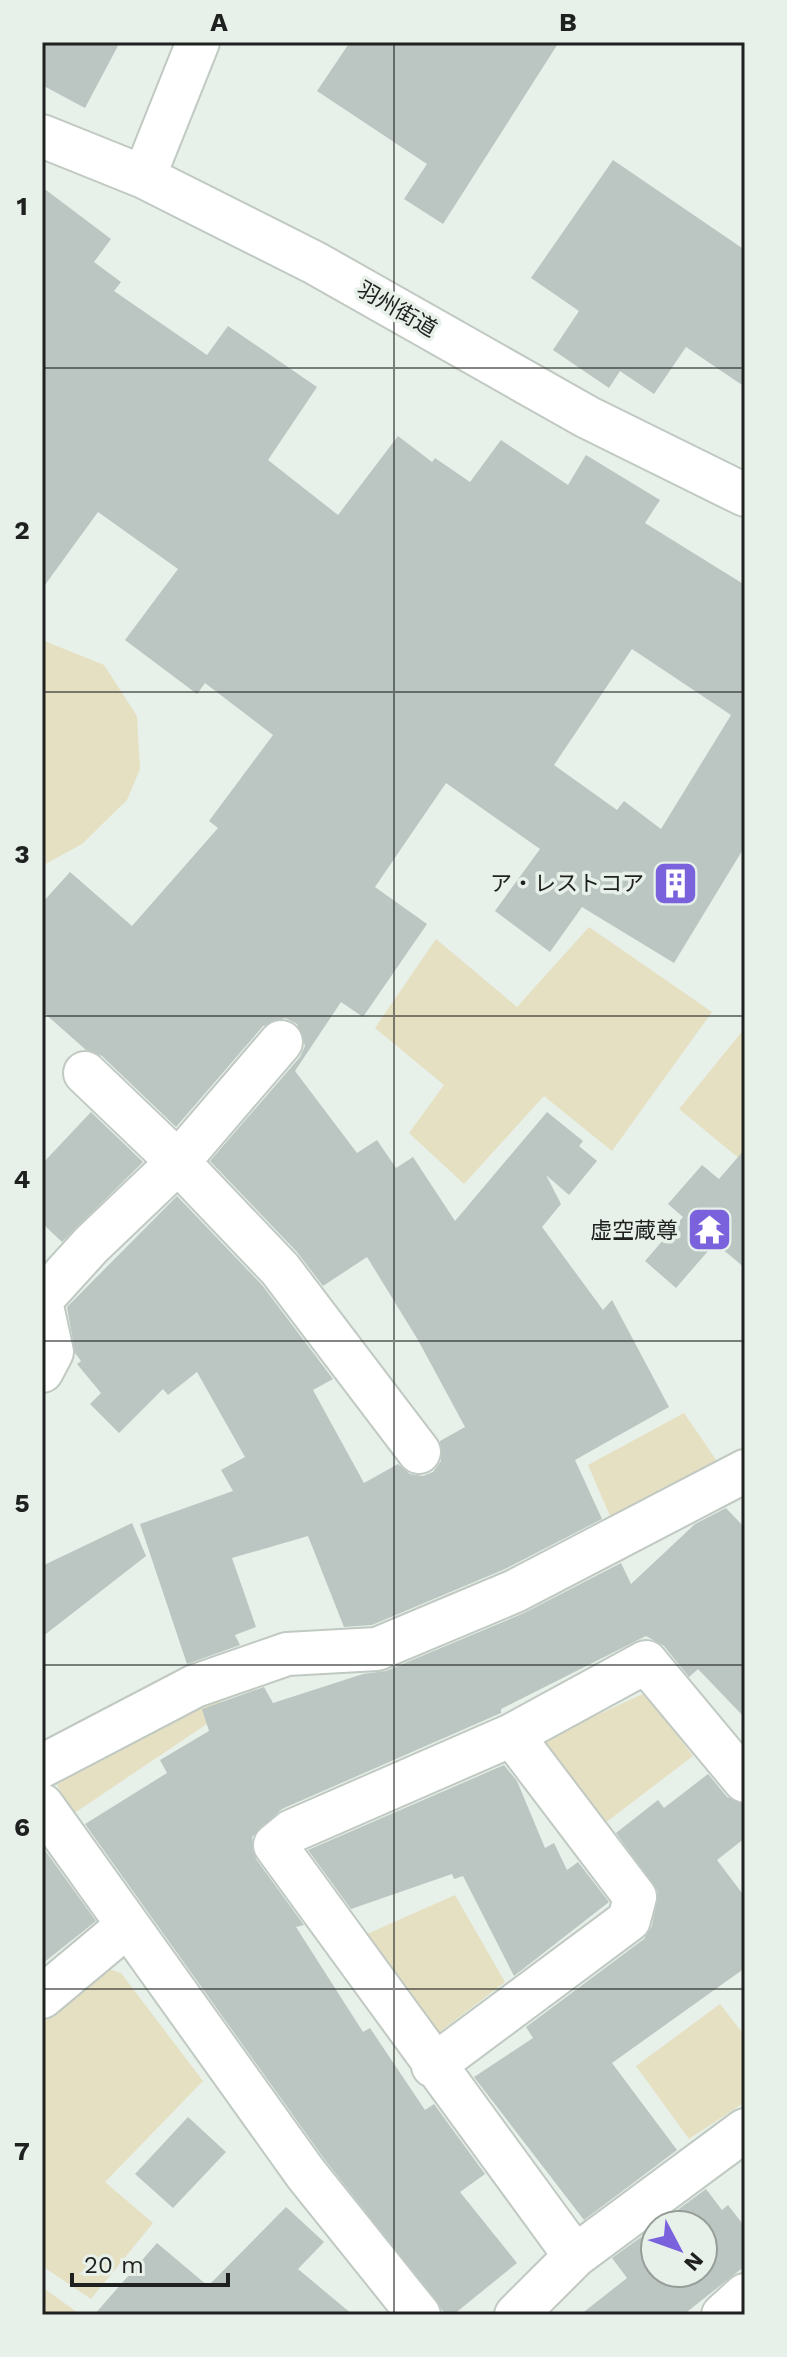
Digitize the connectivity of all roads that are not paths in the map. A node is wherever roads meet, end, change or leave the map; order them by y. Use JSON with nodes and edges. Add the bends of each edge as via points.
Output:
{"nodes":[{"id":1,"x":198,"y":42,"type":"edge"},
{"id":2,"x":42,"y":136,"type":"edge"},
{"id":3,"x":144,"y":177,"type":"junction"},
{"id":4,"x":745,"y":495,"type":"edge"},
{"id":5,"x":281,"y":1042,"type":"dead end"},
{"id":6,"x":85,"y":1073,"type":"dead end"},
{"id":7,"x":178,"y":1162,"type":"junction"},
{"id":8,"x":42,"y":1299,"type":"edge"},
{"id":9,"x":42,"y":1306,"type":"edge"},
{"id":10,"x":42,"y":1371,"type":"edge"},
{"id":11,"x":419,"y":1452,"type":"dead end"},
{"id":12,"x":745,"y":1471,"type":"edge"},
{"id":13,"x":512,"y":1735,"type":"junction"},
{"id":14,"x":42,"y":1766,"type":"edge"},
{"id":15,"x":745,"y":1781,"type":"edge"},
{"id":16,"x":42,"y":1805,"type":"edge"},
{"id":17,"x":127,"y":1926,"type":"junction"},
{"id":18,"x":42,"y":1997,"type":"edge"},
{"id":19,"x":433,"y":2066,"type":"junction"},
{"id":20,"x":745,"y":2130,"type":"edge"},
{"id":21,"x":575,"y":2256,"type":"junction"},
{"id":22,"x":745,"y":2295,"type":"edge"},
{"id":23,"x":419,"y":2315,"type":"edge"},
{"id":24,"x":516,"y":2315,"type":"edge"},
{"id":25,"x":723,"y":2315,"type":"edge"}],
"edges":[{"from":1,"to":3,"type":"street"},
{"from":2,"to":3,"type":"street","name":"羽州街道"},
{"from":3,"to":4,"type":"street","name":"羽州街道","via":[[315,263],[587,417]]},
{"from":5,"to":7,"type":"street"},
{"from":6,"to":7,"type":"street"},
{"from":7,"to":8,"type":"street"},
{"from":7,"to":11,"type":"street","via":[[280,1269]]},
{"from":9,"to":10,"type":"street","via":[[52,1352]]},
{"from":12,"to":14,"type":"street","via":[[515,1591],[377,1649],[287,1654],[195,1686]]},
{"from":13,"to":15,"type":"street","via":[[646,1662]]},
{"from":13,"to":19,"type":"street","via":[[635,1897],[629,1920]]},
{"from":13,"to":19,"type":"street","via":[[292,1831],[275,1845]]},
{"from":16,"to":17,"type":"street"},
{"from":17,"to":18,"type":"street"},
{"from":17,"to":23,"type":"street","via":[[306,2174]]},
{"from":19,"to":21,"type":"street"},
{"from":20,"to":21,"type":"street"},
{"from":21,"to":24,"type":"street"},
{"from":22,"to":25,"type":"street"}]}
